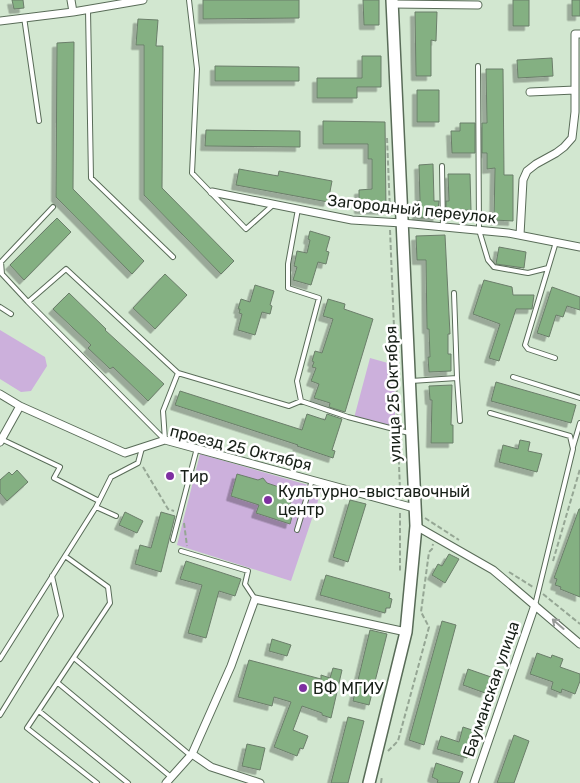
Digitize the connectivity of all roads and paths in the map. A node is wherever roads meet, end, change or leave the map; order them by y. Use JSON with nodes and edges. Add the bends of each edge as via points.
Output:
{"nodes":[{"id":1,"x":71,"y":0,"type":"edge"},
{"id":2,"x":143,"y":0,"type":"edge"},
{"id":3,"x":189,"y":0,"type":"edge"},
{"id":4,"x":392,"y":2,"type":"edge"},
{"id":5,"x":438,"y":2,"type":"edge"},
{"id":6,"x":478,"y":5,"type":"dead end"},
{"id":7,"x":88,"y":10,"type":"junction"},
{"id":8,"x":73,"y":12,"type":"junction"},
{"id":9,"x":24,"y":17,"type":"junction"},
{"id":10,"x":0,"y":21,"type":"edge"},
{"id":11,"x":580,"y":34,"type":"edge"},
{"id":12,"x":478,"y":66,"type":"dead end"},
{"id":13,"x":575,"y":90,"type":"junction"},
{"id":14,"x":530,"y":92,"type":"dead end"},
{"id":15,"x":39,"y":121,"type":"dead end"},
{"id":16,"x":442,"y":166,"type":"dead end"},
{"id":17,"x":212,"y":192,"type":"junction"},
{"id":18,"x":273,"y":204,"type":"junction"},
{"id":19,"x":53,"y":207,"type":"dead end"},
{"id":20,"x":298,"y":209,"type":"junction"},
{"id":21,"x":402,"y":210,"type":"junction"},
{"id":22,"x":390,"y":222,"type":"junction"},
{"id":23,"x":402,"y":223,"type":"junction"},
{"id":24,"x":443,"y":226,"type":"junction"},
{"id":25,"x":480,"y":230,"type":"junction"},
{"id":26,"x":520,"y":235,"type":"junction"},
{"id":27,"x":556,"y":242,"type":"junction"},
{"id":28,"x":580,"y":247,"type":"edge"},
{"id":29,"x":173,"y":257,"type":"dead end"},
{"id":30,"x":548,"y":268,"type":"junction"},
{"id":31,"x":454,"y":293,"type":"dead end"},
{"id":32,"x":28,"y":302,"type":"junction"},
{"id":33,"x":0,"y":307,"type":"edge"},
{"id":34,"x":11,"y":314,"type":"dead end"},
{"id":35,"x":555,"y":358,"type":"dead end"},
{"id":36,"x":178,"y":373,"type":"junction"},
{"id":37,"x":513,"y":377,"type":"dead end"},
{"id":38,"x":457,"y":378,"type":"junction"},
{"id":39,"x":409,"y":381,"type":"junction"},
{"id":40,"x":0,"y":394,"type":"edge"},
{"id":41,"x":580,"y":398,"type":"edge"},
{"id":42,"x":301,"y":401,"type":"junction"},
{"id":43,"x":20,"y":406,"type":"junction"},
{"id":44,"x":490,"y":413,"type":"dead end"},
{"id":45,"x":460,"y":421,"type":"dead end"},
{"id":46,"x":580,"y":423,"type":"edge"},
{"id":47,"x":398,"y":430,"type":"junction"},
{"id":48,"x":411,"y":433,"type":"junction"},
{"id":49,"x":1,"y":440,"type":"edge"},
{"id":50,"x":165,"y":440,"type":"junction"},
{"id":51,"x":142,"y":448,"type":"junction"},
{"id":52,"x":197,"y":448,"type":"junction"},
{"id":53,"x":573,"y":449,"type":"junction"},
{"id":54,"x":138,"y":463,"type":"junction"},
{"id":55,"x":580,"y":469,"type":"edge"},
{"id":56,"x":312,"y":480,"type":"junction"},
{"id":57,"x":400,"y":491,"type":"junction"},
{"id":58,"x":413,"y":491,"type":"junction"},
{"id":59,"x":100,"y":501,"type":"junction"},
{"id":60,"x":400,"y":504,"type":"junction"},
{"id":61,"x":96,"y":507,"type":"junction"},
{"id":62,"x":414,"y":508,"type":"junction"},
{"id":63,"x":180,"y":513,"type":"junction"},
{"id":64,"x":116,"y":516,"type":"dead end"},
{"id":65,"x":424,"y":518,"type":"dead end"},
{"id":66,"x":416,"y":526,"type":"junction"},
{"id":67,"x":296,"y":530,"type":"dead end"},
{"id":68,"x":434,"y":537,"type":"junction"},
{"id":69,"x":173,"y":540,"type":"dead end"},
{"id":70,"x":460,"y":541,"type":"dead end"},
{"id":71,"x":181,"y":551,"type":"dead end"},
{"id":72,"x":188,"y":553,"type":"junction"},
{"id":73,"x":65,"y":556,"type":"junction"},
{"id":74,"x":551,"y":568,"type":"dead end"},
{"id":75,"x":507,"y":571,"type":"dead end"},
{"id":76,"x":52,"y":576,"type":"junction"},
{"id":77,"x":400,"y":581,"type":"dead end"},
{"id":78,"x":538,"y":591,"type":"junction"},
{"id":79,"x":256,"y":599,"type":"junction"},
{"id":80,"x":535,"y":605,"type":"junction"},
{"id":81,"x":580,"y":624,"type":"edge"},
{"id":82,"x":406,"y":632,"type":"junction"},
{"id":83,"x":580,"y":644,"type":"edge"},
{"id":84,"x":74,"y":658,"type":"junction"},
{"id":85,"x":0,"y":659,"type":"edge"},
{"id":86,"x":58,"y":683,"type":"junction"},
{"id":87,"x":39,"y":711,"type":"junction"},
{"id":88,"x":0,"y":715,"type":"edge"},
{"id":89,"x":191,"y":755,"type":"junction"},
{"id":90,"x":386,"y":758,"type":"dead end"},
{"id":91,"x":382,"y":775,"type":"dead end"},
{"id":92,"x":168,"y":780,"type":"edge"},
{"id":93,"x":97,"y":783,"type":"edge"},
{"id":94,"x":128,"y":783,"type":"edge"},
{"id":95,"x":260,"y":783,"type":"edge"},
{"id":96,"x":370,"y":783,"type":"edge"},
{"id":97,"x":380,"y":783,"type":"edge"},
{"id":98,"x":474,"y":783,"type":"edge"}],
"edges":[{"from":1,"to":8,"type":"street"},
{"from":2,"to":7,"type":"street"},
{"from":3,"to":17,"type":"lane","via":[[197,70],[192,172]]},
{"from":4,"to":5,"type":"street"},
{"from":4,"to":21,"type":"main road","name":"улица 25 Октября"},
{"from":5,"to":6,"type":"street"},
{"from":7,"to":8,"type":"street"},
{"from":7,"to":29,"type":"lane","via":[[91,178]]},
{"from":8,"to":9,"type":"street"},
{"from":9,"to":10,"type":"street"},
{"from":9,"to":15,"type":"lane"},
{"from":11,"to":13,"type":"street","via":[[575,34]]},
{"from":12,"to":25,"type":"lane"},
{"from":13,"to":14,"type":"street"},
{"from":13,"to":26,"type":"street","via":[[572,138],[564,148],[527,171],[523,180]]},
{"from":16,"to":24,"type":"lane"},
{"from":17,"to":18,"type":"street","name":"Загородный переулок"},
{"from":17,"to":18,"type":"lane","via":[[246,229]]},
{"from":18,"to":20,"type":"street","name":"Загородный переулок"},
{"from":19,"to":32,"type":"lane","via":[[1,262],[2,274]]},
{"from":20,"to":22,"type":"street","name":"Загородный переулок","via":[[352,220]]},
{"from":20,"to":42,"type":"lane","via":[[288,264],[288,288],[319,298],[298,381]]},
{"from":21,"to":22,"type":"path","via":[[390,211]]},
{"from":21,"to":23,"type":"main road","name":"улица 25 Октября"},
{"from":22,"to":23,"type":"street","name":"Загородный переулок"},
{"from":22,"to":47,"type":"path"},
{"from":23,"to":24,"type":"street","name":"Загородный переулок"},
{"from":23,"to":39,"type":"main road","name":"улица 25 Октября"},
{"from":24,"to":25,"type":"street","name":"Загородный переулок"},
{"from":25,"to":26,"type":"street","name":"Загородный переулок"},
{"from":25,"to":30,"type":"lane","via":[[488,260],[494,267],[528,273]]},
{"from":26,"to":27,"type":"street","name":"Загородный переулок"},
{"from":27,"to":28,"type":"street","name":"Загородный переулок"},
{"from":27,"to":30,"type":"lane"},
{"from":30,"to":35,"type":"lane","via":[[525,345]]},
{"from":31,"to":38,"type":"lane"},
{"from":32,"to":36,"type":"lane","via":[[66,269]]},
{"from":32,"to":50,"type":"lane"},
{"from":33,"to":34,"type":"lane"},
{"from":36,"to":42,"type":"lane","via":[[289,406]]},
{"from":36,"to":50,"type":"lane","via":[[163,411]]},
{"from":37,"to":41,"type":"lane"},
{"from":38,"to":39,"type":"lane"},
{"from":38,"to":45,"type":"lane"},
{"from":39,"to":48,"type":"main road","name":"улица 25 Октября"},
{"from":40,"to":43,"type":"street","name":"проезд 25 Октября"},
{"from":42,"to":47,"type":"lane"},
{"from":43,"to":49,"type":"street"},
{"from":43,"to":51,"type":"street","name":"проезд 25 Октября","via":[[125,453]]},
{"from":44,"to":53,"type":"lane","via":[[570,436]]},
{"from":46,"to":53,"type":"lane"},
{"from":47,"to":48,"type":"lane"},
{"from":47,"to":57,"type":"path"},
{"from":48,"to":58,"type":"main road","name":"улица 25 Октября"},
{"from":49,"to":59,"type":"lane","via":[[60,467],[54,478]]},
{"from":50,"to":51,"type":"street","name":"проезд 25 Октября"},
{"from":50,"to":52,"type":"street","name":"проезд 25 Октября"},
{"from":51,"to":54,"type":"lane"},
{"from":52,"to":56,"type":"street","name":"проезд 25 Октября"},
{"from":52,"to":63,"type":"lane"},
{"from":53,"to":78,"type":"lane"},
{"from":54,"to":59,"type":"lane","via":[[111,477]]},
{"from":54,"to":63,"type":"path","via":[[168,509]]},
{"from":55,"to":74,"type":"path"},
{"from":56,"to":60,"type":"street","name":"проезд 25 Октября"},
{"from":56,"to":67,"type":"lane"},
{"from":57,"to":58,"type":"path"},
{"from":57,"to":60,"type":"path"},
{"from":58,"to":62,"type":"main road","name":"улица 25 Октября"},
{"from":59,"to":61,"type":"lane"},
{"from":60,"to":62,"type":"street","name":"проезд 25 Октября"},
{"from":60,"to":77,"type":"path"},
{"from":61,"to":64,"type":"lane"},
{"from":61,"to":73,"type":"lane"},
{"from":62,"to":66,"type":"main road","name":"улица 25 Октября"},
{"from":63,"to":69,"type":"lane"},
{"from":63,"to":72,"type":"path"},
{"from":65,"to":70,"type":"path"},
{"from":66,"to":68,"type":"street"},
{"from":66,"to":82,"type":"main road","name":"улица 25 Октября"},
{"from":68,"to":80,"type":"street","via":[[493,570]]},
{"from":68,"to":90,"type":"path","via":[[421,612],[429,627],[398,742],[388,750]]},
{"from":71,"to":72,"type":"lane"},
{"from":72,"to":79,"type":"lane","via":[[248,571],[245,584]]},
{"from":73,"to":76,"type":"lane"},
{"from":73,"to":84,"type":"lane","via":[[108,587],[110,603]]},
{"from":75,"to":78,"type":"path"},
{"from":76,"to":85,"type":"lane"},
{"from":76,"to":88,"type":"lane","via":[[61,616]]},
{"from":78,"to":80,"type":"lane"},
{"from":78,"to":81,"type":"path"},
{"from":79,"to":82,"type":"street"},
{"from":79,"to":89,"type":"street","via":[[231,666]]},
{"from":83,"to":80,"type":"street","one_way":true},
{"from":80,"to":98,"type":"street","name":"Бауманская улица"},
{"from":82,"to":96,"type":"main road","name":"улица 25 Октября"},
{"from":84,"to":86,"type":"lane"},
{"from":84,"to":89,"type":"lane"},
{"from":86,"to":87,"type":"lane"},
{"from":86,"to":92,"type":"lane"},
{"from":87,"to":93,"type":"lane","via":[[26,728]]},
{"from":87,"to":94,"type":"lane"},
{"from":89,"to":92,"type":"street"},
{"from":89,"to":95,"type":"street","via":[[211,767]]},
{"from":91,"to":97,"type":"path"}]}
